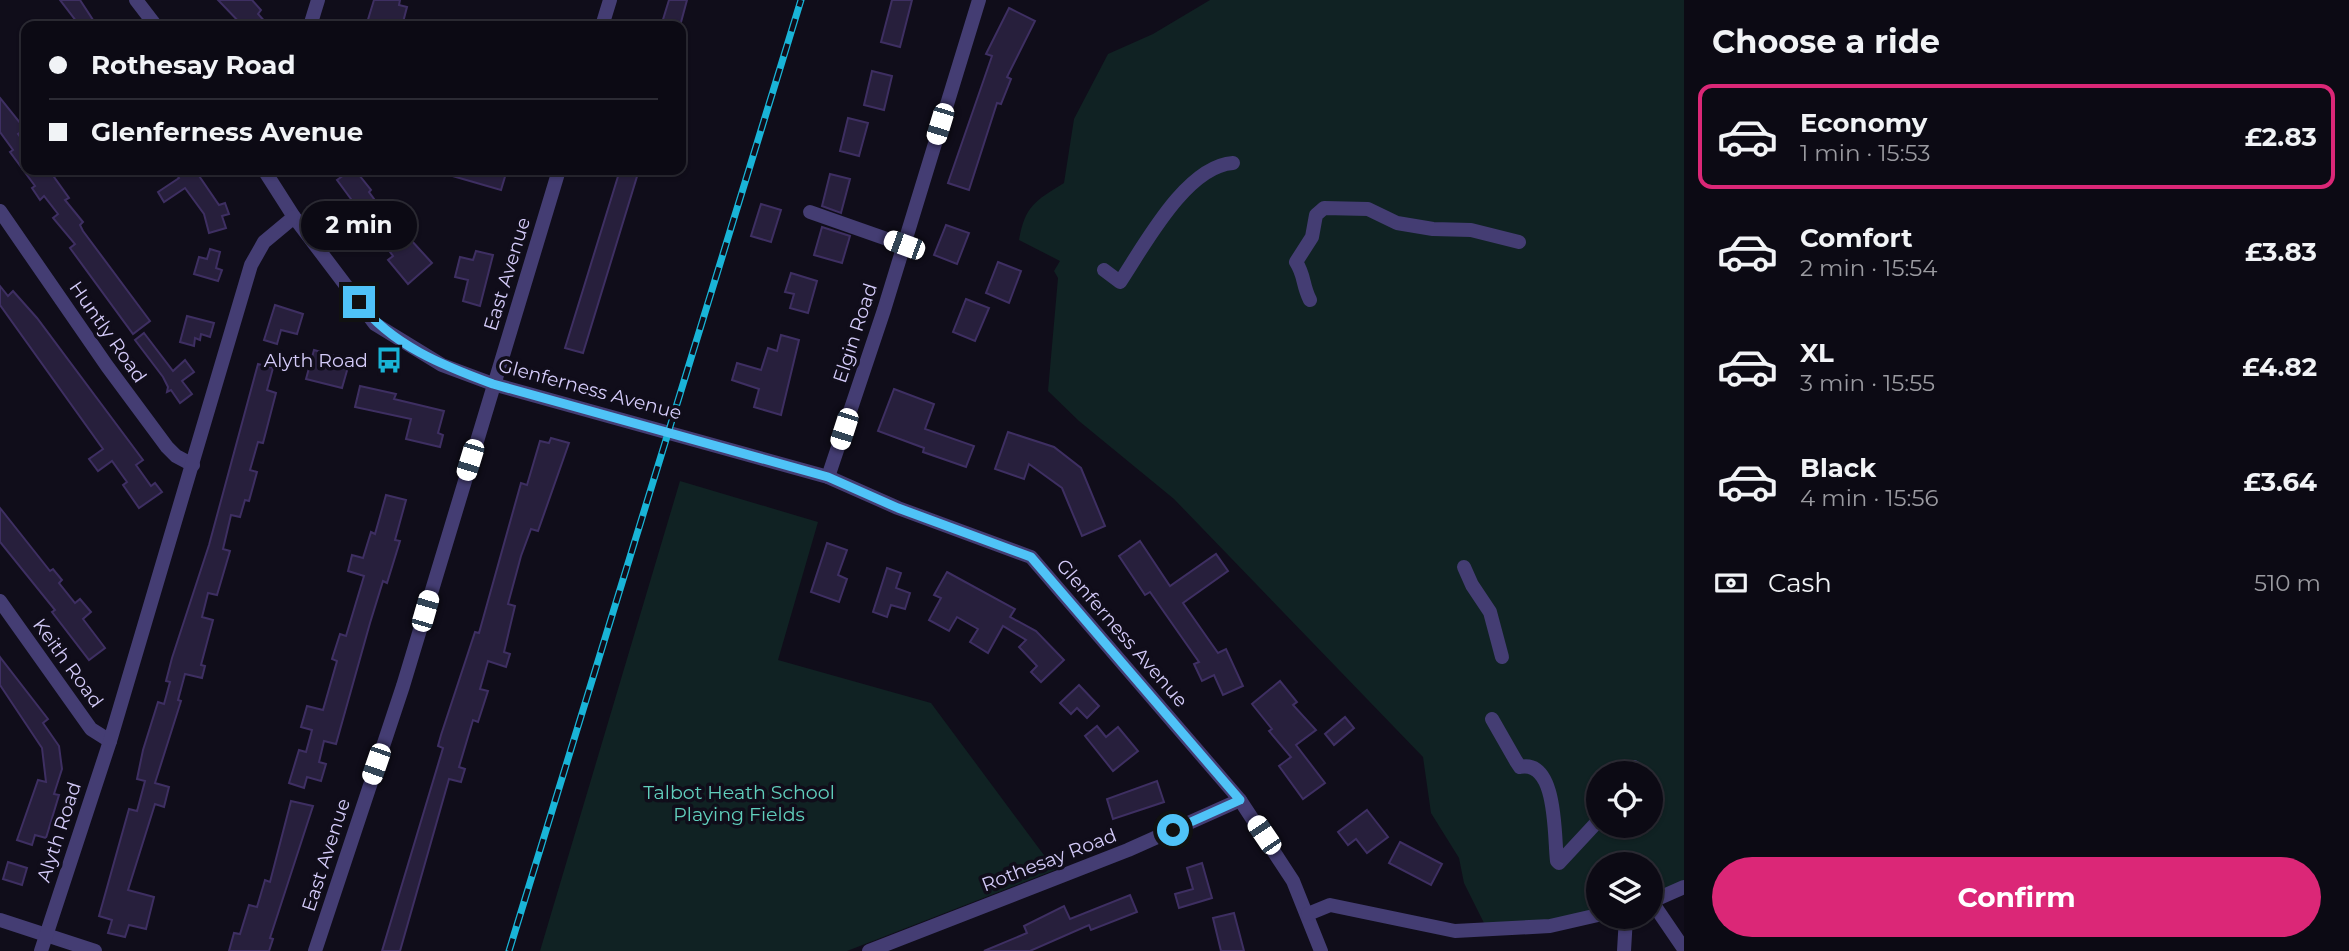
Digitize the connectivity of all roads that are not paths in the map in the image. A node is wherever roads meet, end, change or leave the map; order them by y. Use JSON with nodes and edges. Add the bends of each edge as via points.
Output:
{"nodes":[{"id":1,"x":136,"y":0,"type":"edge"},
{"id":2,"x":318,"y":0,"type":"edge"},
{"id":3,"x":610,"y":0,"type":"edge"},
{"id":4,"x":979,"y":0,"type":"edge"},
{"id":5,"x":152,"y":21,"type":"edge"},
{"id":6,"x":312,"y":21,"type":"edge"},
{"id":7,"x":604,"y":21,"type":"edge"},
{"id":8,"x":1233,"y":163,"type":"dead end"},
{"id":9,"x":267,"y":175,"type":"edge"},
{"id":10,"x":557,"y":175,"type":"edge"},
{"id":11,"x":0,"y":211,"type":"edge"},
{"id":12,"x":810,"y":212,"type":"dead end"},
{"id":13,"x":294,"y":217,"type":"junction"},
{"id":14,"x":1519,"y":242,"type":"dead end"},
{"id":15,"x":904,"y":245,"type":"junction"},
{"id":16,"x":1104,"y":270,"type":"dead end"},
{"id":17,"x":1310,"y":300,"type":"dead end"},
{"id":18,"x":493,"y":384,"type":"junction"},
{"id":19,"x":193,"y":465,"type":"junction"},
{"id":20,"x":828,"y":477,"type":"junction"},
{"id":21,"x":1464,"y":567,"type":"dead end"},
{"id":22,"x":0,"y":601,"type":"edge"},
{"id":23,"x":1502,"y":657,"type":"dead end"},
{"id":24,"x":1492,"y":719,"type":"dead end"},
{"id":25,"x":110,"y":741,"type":"junction"},
{"id":26,"x":1240,"y":800,"type":"junction"},
{"id":27,"x":1586,"y":834,"type":"edge"},
{"id":28,"x":1684,"y":887,"type":"edge"},
{"id":29,"x":1663,"y":897,"type":"edge"},
{"id":30,"x":1308,"y":914,"type":"junction"},
{"id":31,"x":1586,"y":918,"type":"edge"},
{"id":32,"x":1663,"y":919,"type":"edge"},
{"id":33,"x":0,"y":920,"type":"edge"},
{"id":34,"x":1625,"y":929,"type":"edge"},
{"id":35,"x":46,"y":935,"type":"junction"},
{"id":36,"x":1684,"y":949,"type":"edge"},
{"id":37,"x":41,"y":951,"type":"edge"},
{"id":38,"x":95,"y":951,"type":"edge"},
{"id":39,"x":316,"y":951,"type":"edge"},
{"id":40,"x":869,"y":951,"type":"edge"},
{"id":41,"x":1321,"y":951,"type":"edge"},
{"id":42,"x":1624,"y":951,"type":"edge"}],
"edges":[{"from":1,"to":5,"type":"street"},
{"from":2,"to":6,"type":"street"},
{"from":3,"to":7,"type":"street"},
{"from":4,"to":15,"type":"street","name":"Elgin Road"},
{"from":8,"to":16,"type":"street","via":[[1213,167],[1188,188],[1120,282]]},
{"from":9,"to":13,"type":"street","name":"Glenferness Avenue"},
{"from":10,"to":18,"type":"street","name":"East Avenue"},
{"from":11,"to":19,"type":"street","name":"Huntly Road","via":[[167,447]]},
{"from":12,"to":15,"type":"street"},
{"from":13,"to":18,"type":"street","name":"Glenferness Avenue","via":[[375,324],[442,365]]},
{"from":13,"to":19,"type":"street","name":"Alyth Road","via":[[256,253]]},
{"from":14,"to":17,"type":"street","via":[[1471,230],[1397,223],[1368,209],[1324,208],[1316,215],[1312,237],[1296,262],[1304,272],[1303,285]]},
{"from":15,"to":20,"type":"street","name":"Elgin Road"},
{"from":18,"to":20,"type":"street","name":"Glenferness Avenue"},
{"from":18,"to":39,"type":"street","name":"East Avenue","via":[[403,686]]},
{"from":19,"to":25,"type":"street","name":"Alyth Road"},
{"from":20,"to":26,"type":"street","name":"Glenferness Avenue","via":[[1031,557]]},
{"from":21,"to":23,"type":"street","via":[[1490,612]]},
{"from":22,"to":25,"type":"street","name":"Keith Road","via":[[91,729]]},
{"from":24,"to":27,"type":"street","via":[[1520,767],[1540,773],[1550,792],[1559,863]]},
{"from":25,"to":35,"type":"street","name":"Alyth Road"},
{"from":26,"to":30,"type":"street","name":"Glenferness Avenue","via":[[1293,881]]},
{"from":26,"to":40,"type":"street","name":"Rothesay Road"},
{"from":28,"to":29,"type":"street"},
{"from":30,"to":31,"type":"street","via":[[1330,905],[1455,930],[1550,926]]},
{"from":30,"to":41,"type":"street","name":"Glenferness Avenue"},
{"from":32,"to":36,"type":"street"},
{"from":33,"to":35,"type":"street"},
{"from":34,"to":42,"type":"street"},
{"from":35,"to":37,"type":"street","name":"Alyth Road"},
{"from":35,"to":38,"type":"street"}]}
